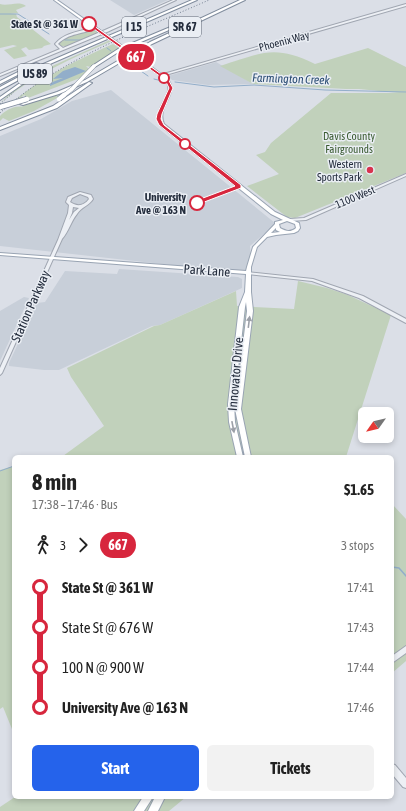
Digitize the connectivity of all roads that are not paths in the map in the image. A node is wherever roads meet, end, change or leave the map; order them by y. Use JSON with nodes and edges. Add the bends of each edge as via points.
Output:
{"nodes":[{"id":1,"x":55,"y":0,"type":"edge"},
{"id":2,"x":176,"y":0,"type":"edge"},
{"id":3,"x":185,"y":0,"type":"edge"},
{"id":4,"x":195,"y":0,"type":"edge"},
{"id":5,"x":232,"y":0,"type":"edge"},
{"id":6,"x":243,"y":0,"type":"edge"},
{"id":7,"x":406,"y":5,"type":"edge"},
{"id":8,"x":181,"y":24,"type":"junction"},
{"id":9,"x":97,"y":29,"type":"junction"},
{"id":10,"x":62,"y":49,"type":"junction"},
{"id":11,"x":73,"y":53,"type":"junction"},
{"id":12,"x":132,"y":54,"type":"junction"},
{"id":13,"x":0,"y":75,"type":"edge"},
{"id":14,"x":161,"y":75,"type":"junction"},
{"id":15,"x":0,"y":82,"type":"edge"},
{"id":16,"x":0,"y":89,"type":"edge"},
{"id":17,"x":0,"y":99,"type":"edge"},
{"id":18,"x":0,"y":107,"type":"edge"},
{"id":19,"x":0,"y":110,"type":"edge"},
{"id":20,"x":9,"y":124,"type":"junction"},
{"id":21,"x":0,"y":126,"type":"edge"},
{"id":22,"x":0,"y":129,"type":"edge"},
{"id":23,"x":406,"y":175,"type":"edge"},
{"id":24,"x":71,"y":205,"type":"junction"},
{"id":25,"x":82,"y":206,"type":"junction"},
{"id":26,"x":272,"y":213,"type":"junction"},
{"id":27,"x":305,"y":218,"type":"junction"},
{"id":28,"x":289,"y":220,"type":"junction"},
{"id":29,"x":276,"y":224,"type":"junction"},
{"id":30,"x":298,"y":226,"type":"junction"},
{"id":31,"x":286,"y":233,"type":"junction"},
{"id":32,"x":267,"y":236,"type":"junction"},
{"id":33,"x":60,"y":240,"type":"junction"},
{"id":34,"x":0,"y":254,"type":"edge"},
{"id":35,"x":51,"y":259,"type":"junction"},
{"id":36,"x":248,"y":273,"type":"junction"},
{"id":37,"x":248,"y":292,"type":"junction"},
{"id":38,"x":406,"y":321,"type":"edge"},
{"id":39,"x":0,"y":373,"type":"edge"},
{"id":40,"x":240,"y":455,"type":"edge"},
{"id":41,"x":248,"y":455,"type":"edge"},
{"id":42,"x":406,"y":648,"type":"edge"},
{"id":43,"x":394,"y":658,"type":"edge"},
{"id":44,"x":394,"y":770,"type":"edge"},
{"id":45,"x":406,"y":784,"type":"edge"},
{"id":46,"x":147,"y":799,"type":"edge"},
{"id":47,"x":159,"y":799,"type":"edge"},
{"id":48,"x":139,"y":811,"type":"edge"},
{"id":49,"x":153,"y":811,"type":"edge"}],
"edges":[{"from":1,"to":9,"type":"main road"},
{"from":2,"to":10,"type":"street"},
{"from":3,"to":15,"type":"highway","number":"I 15"},
{"from":4,"to":11,"type":"highway","number":"I 15"},
{"from":5,"to":8,"type":"highway","number":"SR 67"},
{"from":6,"to":12,"type":"highway","number":"SR 67"},
{"from":7,"to":14,"type":"street","name":"Phoenix Way"},
{"from":8,"to":18,"type":"highway","bridge":true,"via":[[144,42],[83,78]]},
{"from":8,"to":20,"type":"highway","bridge":true,"via":[[118,50],[94,66],[59,99]]},
{"from":9,"to":10,"type":"street","via":[[60,39],[56,44]]},
{"from":9,"to":14,"type":"main road","bridge":true},
{"from":10,"to":13,"type":"street"},
{"from":11,"to":16,"type":"highway","number":"I 15","via":[[42,66]]},
{"from":11,"to":17,"type":"highway","number":"US 89","via":[[24,80]]},
{"from":12,"to":19,"type":"highway","via":[[82,83],[54,95]]},
{"from":12,"to":20,"type":"highway","via":[[60,104]]},
{"from":14,"to":26,"type":"main road","via":[[171,88],[159,116],[160,123]]},
{"from":20,"to":21,"type":"highway"},
{"from":20,"to":22,"type":"highway"},
{"from":23,"to":27,"type":"street","name":"1100 West"},
{"from":24,"to":25,"type":"street"},
{"from":24,"to":25,"type":"street","via":[[68,202],[70,196],[88,195],[90,202]]},
{"from":24,"to":33,"type":"street","name":"Station Parkway","via":[[71,212]]},
{"from":25,"to":33,"type":"street","name":"Station Parkway","via":[[75,211]]},
{"from":26,"to":28,"type":"main road"},
{"from":26,"to":29,"type":"main road","via":[[276,218]]},
{"from":27,"to":28,"type":"street","name":"1100 West"},
{"from":27,"to":30,"type":"street","name":"1100 West"},
{"from":28,"to":29,"type":"main road"},
{"from":28,"to":30,"type":"main road"},
{"from":29,"to":31,"type":"main road"},
{"from":29,"to":32,"type":"main road"},
{"from":30,"to":31,"type":"main road","via":[[296,231]]},
{"from":31,"to":32,"type":"main road"},
{"from":32,"to":36,"type":"main road","via":[[255,248]]},
{"from":33,"to":35,"type":"street","name":"Station Parkway"},
{"from":34,"to":35,"type":"main road","name":"Park Lane"},
{"from":35,"to":36,"type":"main road","name":"Park Lane"},
{"from":35,"to":39,"type":"street","name":"Station Parkway"},
{"from":36,"to":37,"type":"main road","name":"Innovator Drive"},
{"from":36,"to":38,"type":"street","name":"Park Lane","via":[[312,280],[361,297]]},
{"from":37,"to":40,"type":"main road","name":"Innovator Drive","one_way":true,"via":[[242,307],[231,404]]},
{"from":41,"to":37,"type":"main road","name":"Innovator Drive","one_way":true,"via":[[238,409],[250,316]]},
{"from":42,"to":43,"type":"street"},
{"from":44,"to":45,"type":"street"},
{"from":46,"to":48,"type":"main road"},
{"from":47,"to":49,"type":"main road"}]}
